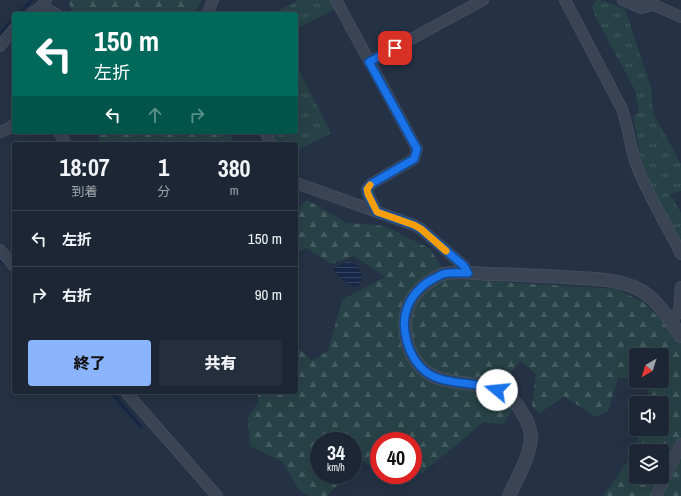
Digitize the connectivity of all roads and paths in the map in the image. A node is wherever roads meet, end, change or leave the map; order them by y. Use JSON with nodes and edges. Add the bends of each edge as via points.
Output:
{"nodes":[{"id":1,"x":213,"y":0,"type":"edge"},
{"id":2,"x":336,"y":0,"type":"edge"},
{"id":3,"x":484,"y":0,"type":"edge"},
{"id":4,"x":565,"y":0,"type":"edge"},
{"id":5,"x":623,"y":0,"type":"edge"},
{"id":6,"x":642,"y":0,"type":"edge"},
{"id":7,"x":44,"y":3,"type":"edge"},
{"id":8,"x":652,"y":5,"type":"junction"},
{"id":9,"x":33,"y":12,"type":"edge"},
{"id":10,"x":54,"y":12,"type":"edge"},
{"id":11,"x":208,"y":12,"type":"edge"},
{"id":12,"x":681,"y":17,"type":"edge"},
{"id":13,"x":12,"y":31,"type":"edge"},
{"id":14,"x":0,"y":46,"type":"edge"},
{"id":15,"x":369,"y":62,"type":"junction"},
{"id":16,"x":12,"y":126,"type":"edge"},
{"id":17,"x":0,"y":132,"type":"edge"},
{"id":18,"x":298,"y":183,"type":"edge"},
{"id":19,"x":377,"y":212,"type":"junction"},
{"id":20,"x":0,"y":250,"type":"edge"},
{"id":21,"x":681,"y":254,"type":"edge"},
{"id":22,"x":12,"y":264,"type":"edge"},
{"id":23,"x":468,"y":273,"type":"junction"},
{"id":24,"x":681,"y":287,"type":"edge"},
{"id":25,"x":671,"y":322,"type":"junction"},
{"id":26,"x":681,"y":336,"type":"edge"},
{"id":27,"x":128,"y":394,"type":"edge"},
{"id":28,"x":681,"y":444,"type":"edge"},
{"id":29,"x":217,"y":496,"type":"edge"},
{"id":30,"x":509,"y":496,"type":"edge"},
{"id":31,"x":656,"y":496,"type":"edge"}],
"edges":[{"from":1,"to":11,"type":"street"},
{"from":2,"to":15,"type":"street"},
{"from":3,"to":15,"type":"street"},
{"from":4,"to":21,"type":"street","via":[[622,109],[638,168]]},
{"from":5,"to":8,"type":"street","via":[[640,8]]},
{"from":6,"to":8,"type":"street"},
{"from":7,"to":9,"type":"street"},
{"from":7,"to":10,"type":"street"},
{"from":8,"to":12,"type":"street"},
{"from":13,"to":14,"type":"street"},
{"from":15,"to":19,"type":"street","via":[[417,149],[414,159],[371,184],[367,189]]},
{"from":16,"to":17,"type":"street"},
{"from":18,"to":19,"type":"street"},
{"from":19,"to":23,"type":"street","via":[[421,229],[464,266]]},
{"from":20,"to":22,"type":"street"},
{"from":23,"to":25,"type":"street","via":[[601,279],[627,284],[655,302]]},
{"from":23,"to":30,"type":"street","via":[[444,274],[426,283],[414,296],[408,306],[404,325],[407,343],[415,360],[427,373],[441,379],[488,386],[506,395],[519,407],[531,436],[528,452]]},
{"from":24,"to":25,"type":"street","via":[[679,311]]},
{"from":25,"to":26,"type":"street"},
{"from":27,"to":29,"type":"street"},
{"from":28,"to":31,"type":"street"}]}
